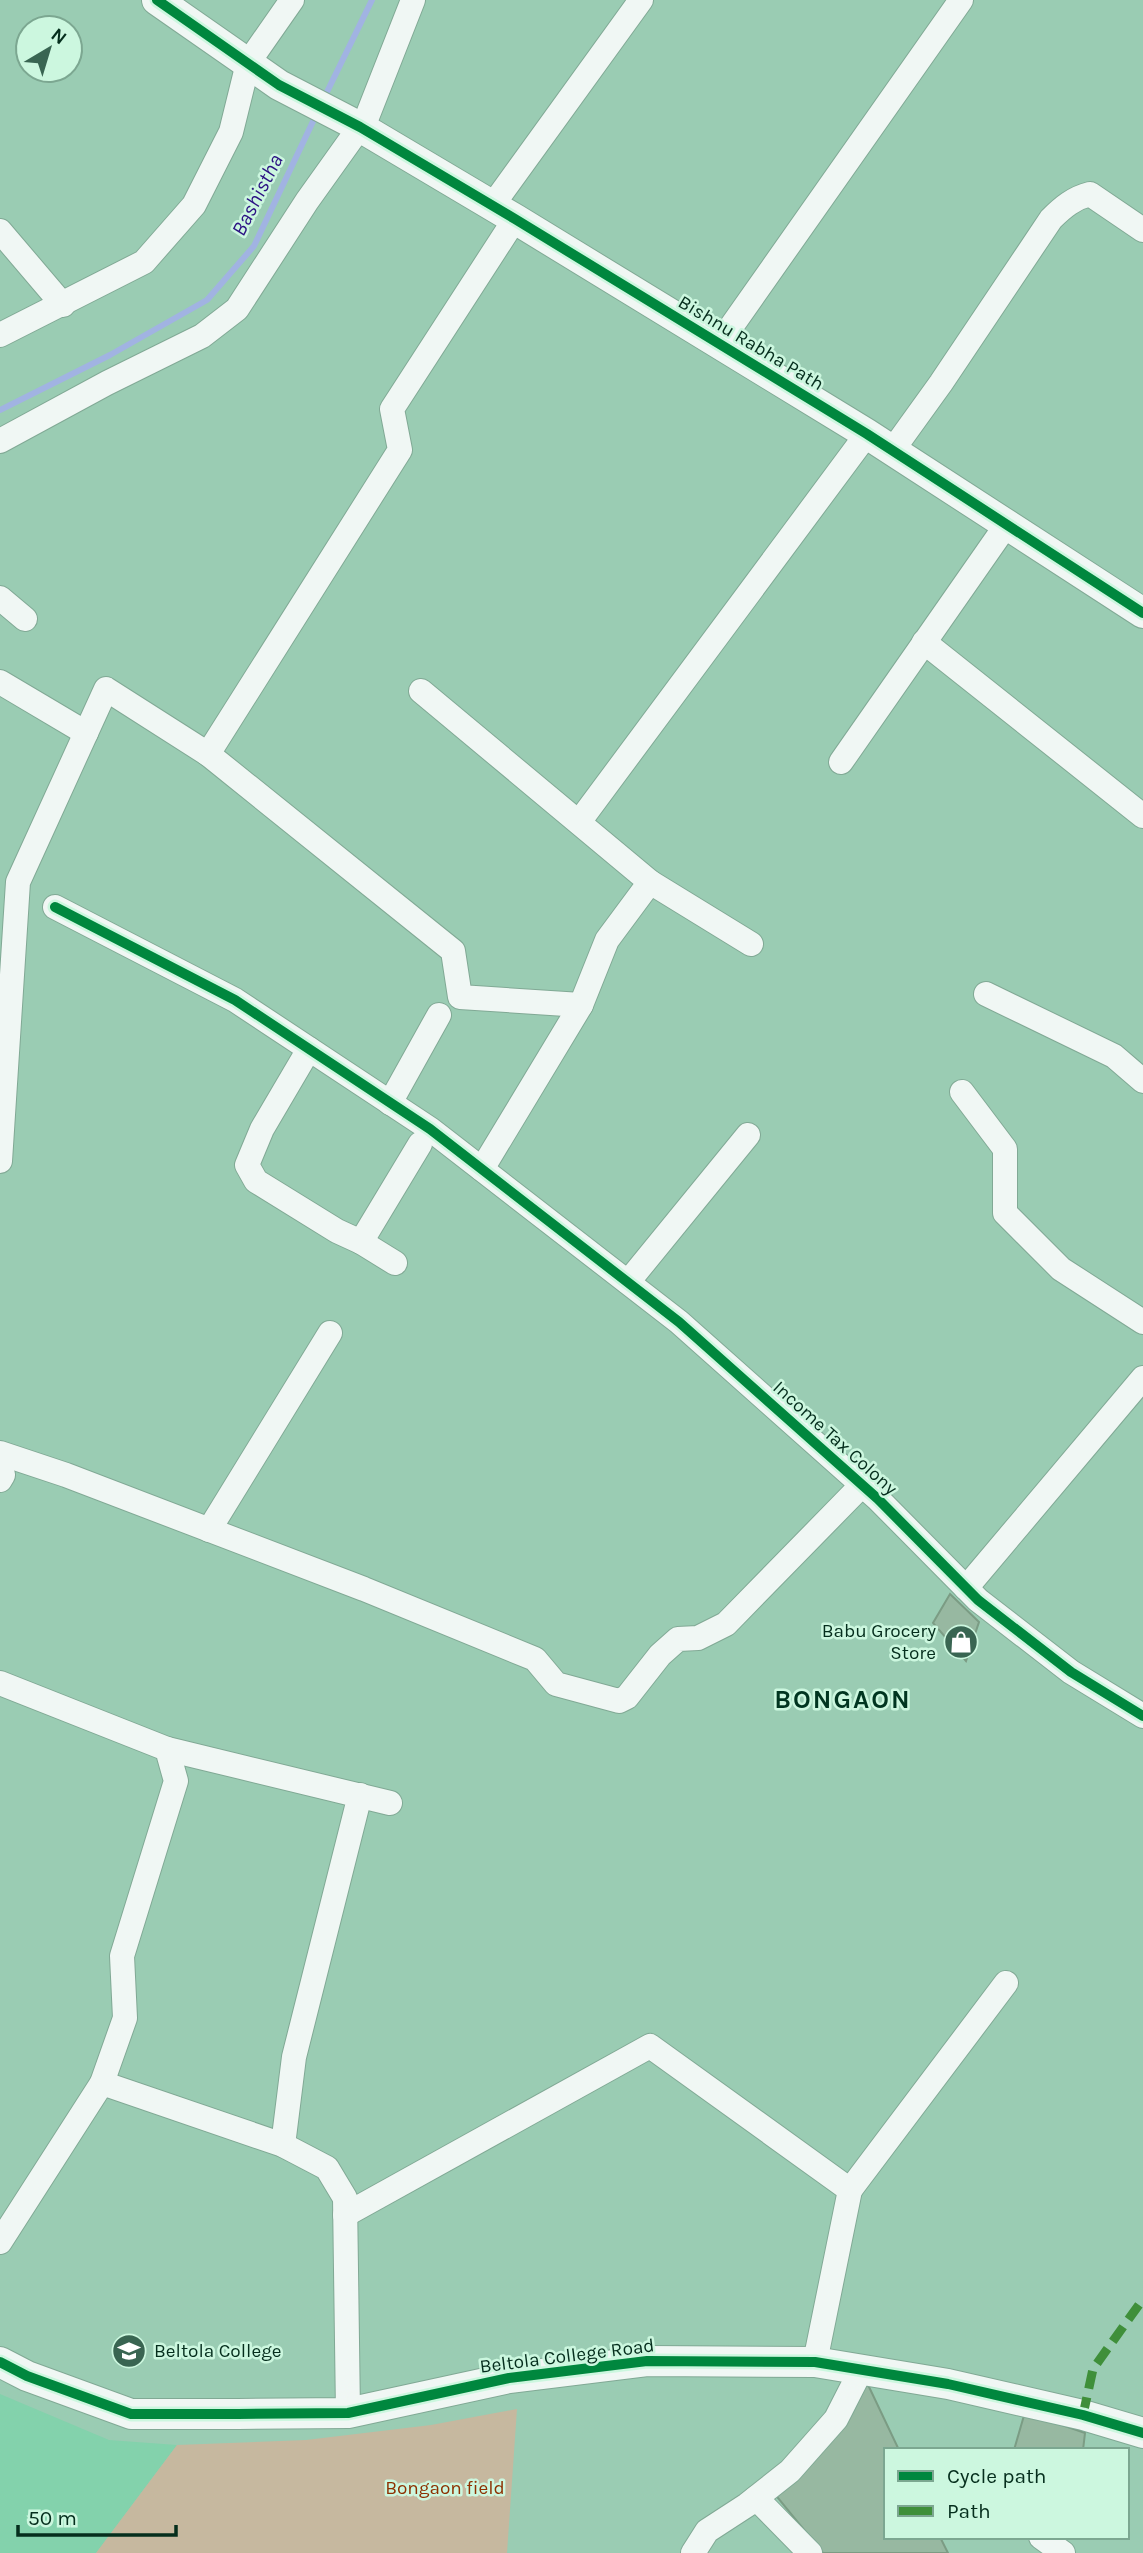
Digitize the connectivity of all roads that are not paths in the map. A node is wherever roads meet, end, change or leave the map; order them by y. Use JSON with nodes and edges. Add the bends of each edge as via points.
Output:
{"nodes":[{"id":1,"x":157,"y":0,"type":"edge"},
{"id":2,"x":292,"y":0,"type":"edge"},
{"id":3,"x":413,"y":0,"type":"edge"},
{"id":4,"x":641,"y":0,"type":"edge"},
{"id":5,"x":961,"y":0,"type":"edge"},
{"id":6,"x":248,"y":63,"type":"junction"},
{"id":7,"x":347,"y":120,"type":"junction"},
{"id":8,"x":503,"y":212,"type":"junction"},
{"id":9,"x":1143,"y":230,"type":"edge"},
{"id":10,"x":0,"y":231,"type":"edge"},
{"id":11,"x":63,"y":305,"type":"junction"},
{"id":12,"x":0,"y":335,"type":"edge"},
{"id":13,"x":719,"y":344,"type":"junction"},
{"id":14,"x":867,"y":434,"type":"junction"},
{"id":15,"x":0,"y":441,"type":"edge"},
{"id":16,"x":892,"y":451,"type":"junction"},
{"id":17,"x":1007,"y":524,"type":"junction"},
{"id":18,"x":0,"y":598,"type":"edge"},
{"id":19,"x":1143,"y":613,"type":"edge"},
{"id":20,"x":25,"y":619,"type":"dead end"},
{"id":21,"x":924,"y":642,"type":"junction"},
{"id":22,"x":0,"y":682,"type":"edge"},
{"id":23,"x":421,"y":691,"type":"dead end"},
{"id":24,"x":86,"y":733,"type":"junction"},
{"id":25,"x":208,"y":754,"type":"junction"},
{"id":26,"x":841,"y":762,"type":"dead end"},
{"id":27,"x":1143,"y":816,"type":"edge"},
{"id":28,"x":579,"y":822,"type":"junction"},
{"id":29,"x":9,"y":878,"type":"edge"},
{"id":30,"x":650,"y":882,"type":"junction"},
{"id":31,"x":55,"y":907,"type":"dead end"},
{"id":32,"x":751,"y":944,"type":"dead end"},
{"id":33,"x":986,"y":994,"type":"dead end"},
{"id":34,"x":582,"y":1004,"type":"junction"},
{"id":35,"x":439,"y":1015,"type":"dead end"},
{"id":36,"x":309,"y":1049,"type":"junction"},
{"id":37,"x":1143,"y":1081,"type":"edge"},
{"id":38,"x":962,"y":1092,"type":"dead end"},
{"id":39,"x":390,"y":1102,"type":"junction"},
{"id":40,"x":748,"y":1135,"type":"dead end"},
{"id":41,"x":420,"y":1144,"type":"dead end"},
{"id":42,"x":0,"y":1161,"type":"edge"},
{"id":43,"x":482,"y":1169,"type":"junction"},
{"id":44,"x":361,"y":1242,"type":"junction"},
{"id":45,"x":395,"y":1263,"type":"dead end"},
{"id":46,"x":628,"y":1282,"type":"junction"},
{"id":47,"x":1143,"y":1322,"type":"edge"},
{"id":48,"x":330,"y":1333,"type":"dead end"},
{"id":49,"x":1143,"y":1378,"type":"edge"},
{"id":50,"x":0,"y":1453,"type":"edge"},
{"id":51,"x":0,"y":1464,"type":"edge"},
{"id":52,"x":0,"y":1480,"type":"edge"},
{"id":53,"x":863,"y":1485,"type":"junction"},
{"id":54,"x":209,"y":1530,"type":"junction"},
{"id":55,"x":966,"y":1588,"type":"junction"},
{"id":56,"x":0,"y":1683,"type":"edge"},
{"id":57,"x":1143,"y":1716,"type":"edge"},
{"id":58,"x":167,"y":1749,"type":"junction"},
{"id":59,"x":360,"y":1795,"type":"junction"},
{"id":60,"x":390,"y":1803,"type":"dead end"},
{"id":61,"x":1006,"y":1983,"type":"dead end"},
{"id":62,"x":102,"y":2082,"type":"junction"},
{"id":63,"x":283,"y":2145,"type":"junction"},
{"id":64,"x":850,"y":2190,"type":"junction"},
{"id":65,"x":345,"y":2215,"type":"junction"},
{"id":66,"x":0,"y":2242,"type":"edge"},
{"id":67,"x":0,"y":2362,"type":"edge"},
{"id":68,"x":815,"y":2362,"type":"junction"},
{"id":69,"x":861,"y":2370,"type":"junction"},
{"id":70,"x":348,"y":2413,"type":"junction"},
{"id":71,"x":1143,"y":2433,"type":"edge"},
{"id":72,"x":756,"y":2498,"type":"junction"},
{"id":73,"x":1044,"y":2539,"type":"edge"},
{"id":74,"x":693,"y":2553,"type":"edge"},
{"id":75,"x":810,"y":2553,"type":"edge"},
{"id":76,"x":1063,"y":2553,"type":"edge"}],
"edges":[{"from":1,"to":6,"type":"street","name":"Bishnu Rabha Path"},
{"from":2,"to":6,"type":"street"},
{"from":3,"to":7,"type":"street","via":[[367,117]]},
{"from":4,"to":8,"type":"street"},
{"from":5,"to":13,"type":"street"},
{"from":6,"to":7,"type":"street","name":"Bishnu Rabha Path","via":[[279,85]]},
{"from":6,"to":11,"type":"street","via":[[230,132],[194,205],[144,262]]},
{"from":7,"to":8,"type":"street","name":"Bishnu Rabha Path"},
{"from":7,"to":15,"type":"street","via":[[307,201],[237,309],[202,336]]},
{"from":8,"to":13,"type":"street","name":"Bishnu Rabha Path"},
{"from":8,"to":25,"type":"street","via":[[392,409],[400,450]]},
{"from":9,"to":16,"type":"street","via":[[1090,194],[1065,205]]},
{"from":10,"to":11,"type":"street"},
{"from":11,"to":12,"type":"street"},
{"from":13,"to":14,"type":"street","name":"Bishnu Rabha Path"},
{"from":14,"to":16,"type":"street","name":"Bishnu Rabha Path"},
{"from":14,"to":28,"type":"street"},
{"from":16,"to":17,"type":"street","name":"Bishnu Rabha Path"},
{"from":17,"to":19,"type":"street","name":"Bishnu Rabha Path"},
{"from":17,"to":21,"type":"street"},
{"from":18,"to":20,"type":"street"},
{"from":21,"to":26,"type":"street"},
{"from":21,"to":27,"type":"street"},
{"from":22,"to":24,"type":"street"},
{"from":23,"to":28,"type":"street"},
{"from":24,"to":25,"type":"street","via":[[106,689]]},
{"from":24,"to":29,"type":"street"},
{"from":25,"to":34,"type":"street","via":[[453,951],[460,997]]},
{"from":28,"to":30,"type":"street"},
{"from":29,"to":42,"type":"street"},
{"from":30,"to":32,"type":"street"},
{"from":30,"to":34,"type":"street","via":[[607,940]]},
{"from":31,"to":36,"type":"street","name":"Income Tax Colony","via":[[235,1000]]},
{"from":33,"to":37,"type":"street","via":[[1114,1056]]},
{"from":34,"to":43,"type":"street"},
{"from":35,"to":39,"type":"street"},
{"from":36,"to":39,"type":"street","name":"Income Tax Colony"},
{"from":36,"to":44,"type":"street","via":[[262,1129],[247,1165],[256,1181]]},
{"from":38,"to":47,"type":"street","via":[[1005,1149],[1005,1213],[1061,1269]]},
{"from":39,"to":43,"type":"street","name":"Income Tax Colony"},
{"from":40,"to":46,"type":"street"},
{"from":41,"to":44,"type":"street"},
{"from":43,"to":46,"type":"street","name":"Income Tax Colony"},
{"from":44,"to":45,"type":"street"},
{"from":46,"to":53,"type":"street","name":"Income Tax Colony"},
{"from":48,"to":54,"type":"street"},
{"from":49,"to":55,"type":"street"},
{"from":50,"to":54,"type":"street"},
{"from":51,"to":52,"type":"street"},
{"from":53,"to":54,"type":"street","via":[[726,1624],[698,1638],[678,1639],[619,1701],[556,1684],[535,1660]]},
{"from":53,"to":55,"type":"street","name":"Income Tax Colony"},
{"from":55,"to":57,"type":"street","name":"Income Tax Colony","via":[[1071,1672]]},
{"from":56,"to":58,"type":"street"},
{"from":58,"to":59,"type":"street"},
{"from":58,"to":62,"type":"street","via":[[176,1781],[122,1956],[125,2018]]},
{"from":59,"to":60,"type":"street"},
{"from":59,"to":63,"type":"street","via":[[294,2057]]},
{"from":61,"to":64,"type":"street"},
{"from":62,"to":63,"type":"street"},
{"from":62,"to":66,"type":"street"},
{"from":63,"to":65,"type":"street","via":[[327,2168],[345,2198]]},
{"from":64,"to":65,"type":"street","via":[[650,2046]]},
{"from":64,"to":68,"type":"street"},
{"from":65,"to":70,"type":"street"},
{"from":67,"to":70,"type":"street","name":"Beltola College Road","via":[[131,2414]]},
{"from":68,"to":69,"type":"street","name":"Beltola College Road"},
{"from":68,"to":70,"type":"street","name":"Beltola College Road","via":[[647,2361],[509,2378]]},
{"from":69,"to":71,"type":"street","name":"Beltola College Road","via":[[948,2384]]},
{"from":69,"to":72,"type":"street","via":[[836,2419],[790,2471]]},
{"from":72,"to":74,"type":"street","via":[[708,2531]]},
{"from":72,"to":75,"type":"street"},
{"from":73,"to":76,"type":"street"}]}
